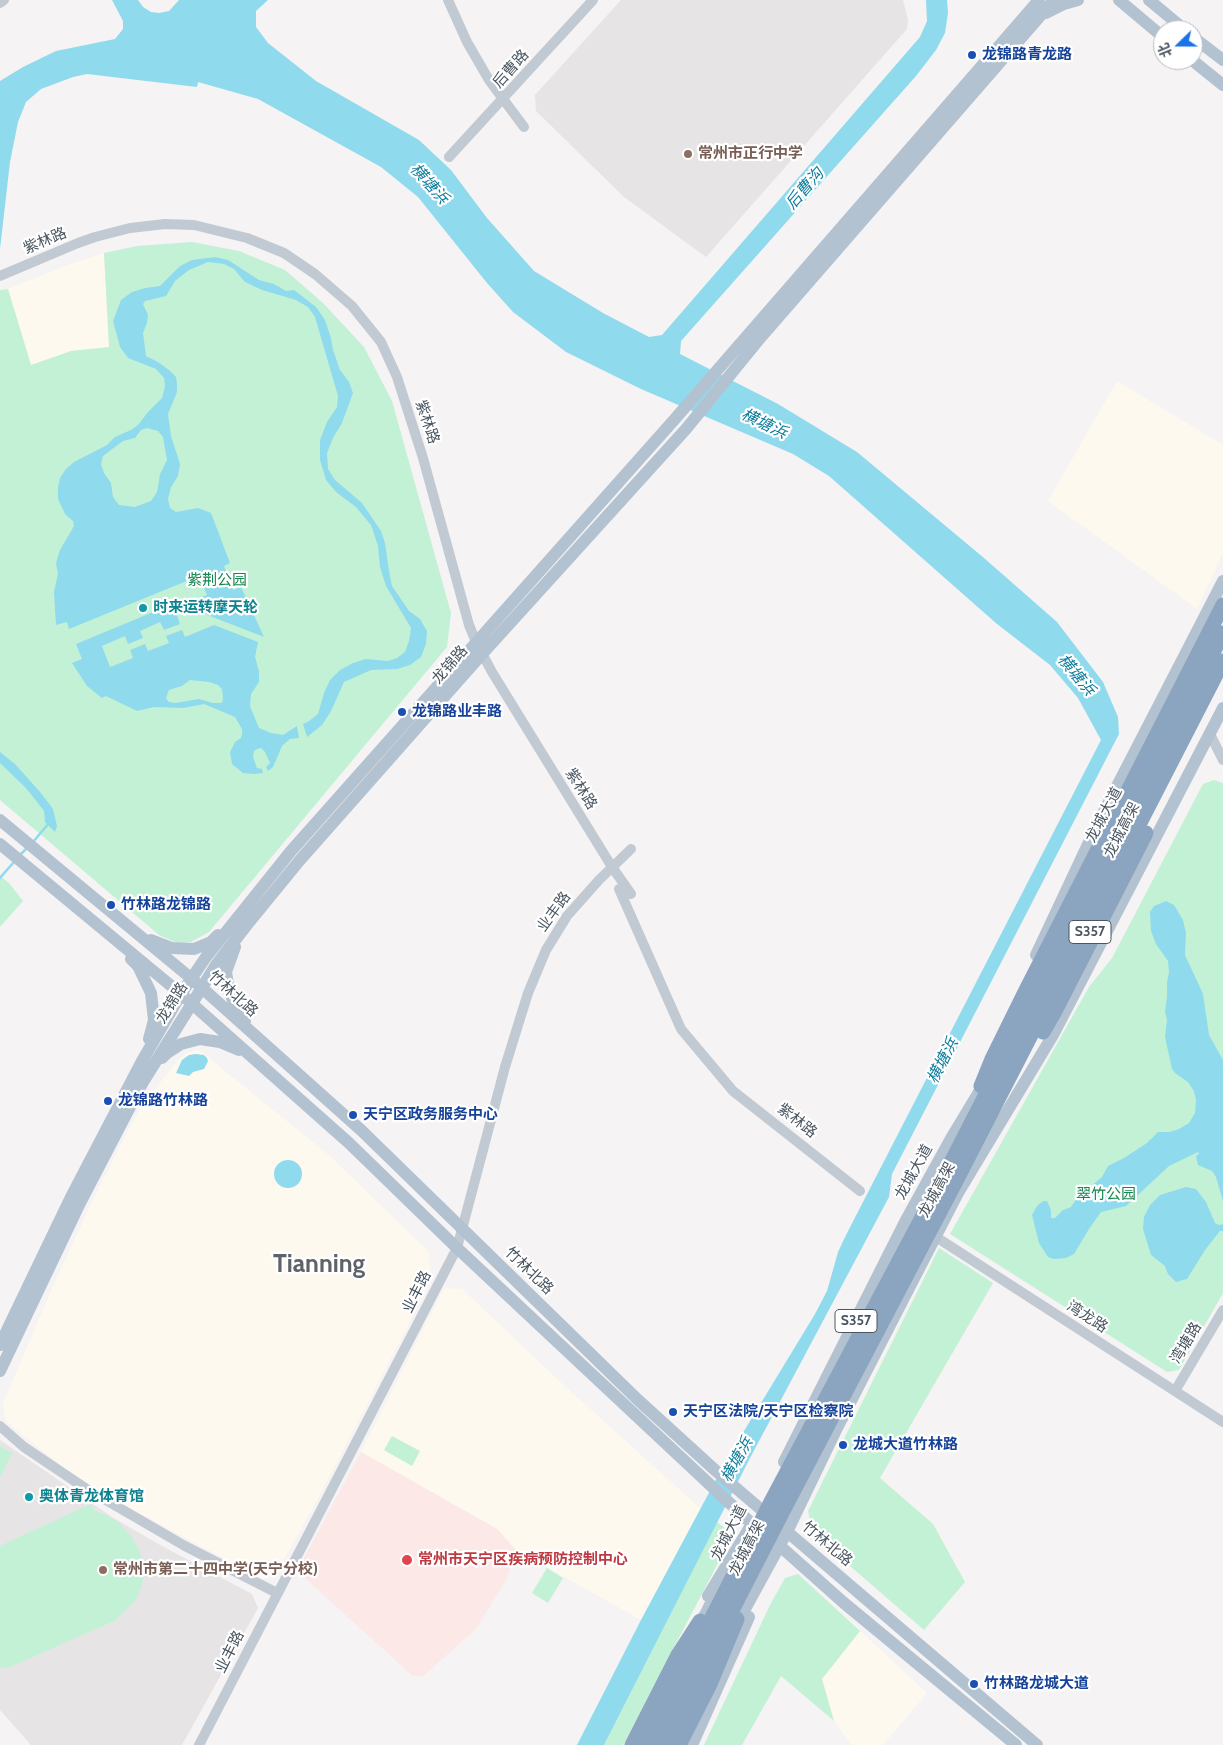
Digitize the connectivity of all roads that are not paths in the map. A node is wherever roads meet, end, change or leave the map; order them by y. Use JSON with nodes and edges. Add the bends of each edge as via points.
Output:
{"nodes":[{"id":1,"x":4,"y":0,"type":"edge"},
{"id":2,"x":448,"y":0,"type":"edge"},
{"id":3,"x":593,"y":0,"type":"edge"},
{"id":4,"x":1032,"y":0,"type":"edge"},
{"id":5,"x":1039,"y":0,"type":"edge"},
{"id":6,"x":1054,"y":0,"type":"edge"},
{"id":7,"x":1078,"y":0,"type":"edge"},
{"id":8,"x":1116,"y":0,"type":"edge"},
{"id":9,"x":1149,"y":0,"type":"edge"},
{"id":10,"x":0,"y":3,"type":"edge"},
{"id":11,"x":1034,"y":15,"type":"junction"},
{"id":12,"x":1173,"y":20,"type":"edge"},
{"id":13,"x":1153,"y":28,"type":"edge"},
{"id":14,"x":1203,"y":45,"type":"edge"},
{"id":15,"x":1223,"y":60,"type":"edge"},
{"id":16,"x":1203,"y":69,"type":"edge"},
{"id":17,"x":1223,"y":85,"type":"edge"},
{"id":18,"x":504,"y":100,"type":"junction"},
{"id":19,"x":524,"y":128,"type":"dead end"},
{"id":20,"x":449,"y":158,"type":"dead end"},
{"id":21,"x":0,"y":276,"type":"edge"},
{"id":22,"x":1223,"y":581,"type":"edge"},
{"id":23,"x":1221,"y":613,"type":"edge"},
{"id":24,"x":1223,"y":632,"type":"edge"},
{"id":25,"x":476,"y":642,"type":"junction"},
{"id":26,"x":482,"y":654,"type":"junction"},
{"id":27,"x":1223,"y":661,"type":"edge"},
{"id":28,"x":1223,"y":672,"type":"edge"},
{"id":29,"x":1222,"y":686,"type":"edge"},
{"id":30,"x":1223,"y":708,"type":"edge"},
{"id":31,"x":1210,"y":734,"type":"junction"},
{"id":32,"x":1223,"y":760,"type":"edge"},
{"id":33,"x":0,"y":820,"type":"edge"},
{"id":34,"x":0,"y":844,"type":"edge"},
{"id":35,"x":631,"y":849,"type":"dead end"},
{"id":36,"x":612,"y":867,"type":"junction"},
{"id":37,"x":619,"y":889,"type":"dead end"},
{"id":38,"x":631,"y":894,"type":"dead end"},
{"id":39,"x":243,"y":920,"type":"junction"},
{"id":40,"x":108,"y":933,"type":"junction"},
{"id":41,"x":136,"y":933,"type":"junction"},
{"id":42,"x":196,"y":984,"type":"junction"},
{"id":43,"x":182,"y":994,"type":"junction"},
{"id":44,"x":192,"y":1004,"type":"junction"},
{"id":45,"x":266,"y":1046,"type":"junction"},
{"id":46,"x":255,"y":1059,"type":"junction"},
{"id":47,"x":142,"y":1061,"type":"junction"},
{"id":48,"x":143,"y":1082,"type":"junction"},
{"id":49,"x":953,"y":1135,"type":"junction"},
{"id":50,"x":952,"y":1185,"type":"junction"},
{"id":51,"x":860,"y":1190,"type":"dead end"},
{"id":52,"x":463,"y":1229,"type":"junction"},
{"id":53,"x":936,"y":1237,"type":"junction"},
{"id":54,"x":457,"y":1248,"type":"junction"},
{"id":55,"x":1223,"y":1310,"type":"edge"},
{"id":56,"x":0,"y":1345,"type":"edge"},
{"id":57,"x":0,"y":1371,"type":"edge"},
{"id":58,"x":1175,"y":1391,"type":"junction"},
{"id":59,"x":1223,"y":1422,"type":"edge"},
{"id":60,"x":0,"y":1426,"type":"edge"},
{"id":61,"x":760,"y":1509,"type":"junction"},
{"id":62,"x":752,"y":1524,"type":"junction"},
{"id":63,"x":787,"y":1532,"type":"junction"},
{"id":64,"x":750,"y":1543,"type":"junction"},
{"id":65,"x":780,"y":1546,"type":"junction"},
{"id":66,"x":754,"y":1566,"type":"junction"},
{"id":67,"x":277,"y":1592,"type":"junction"},
{"id":68,"x":199,"y":1745,"type":"edge"},
{"id":69,"x":626,"y":1745,"type":"edge"},
{"id":70,"x":632,"y":1745,"type":"edge"},
{"id":71,"x":638,"y":1745,"type":"edge"},
{"id":72,"x":646,"y":1745,"type":"edge"},
{"id":73,"x":663,"y":1745,"type":"edge"},
{"id":74,"x":671,"y":1745,"type":"edge"},
{"id":75,"x":679,"y":1745,"type":"edge"},
{"id":76,"x":692,"y":1745,"type":"edge"},
{"id":77,"x":1016,"y":1745,"type":"edge"},
{"id":78,"x":1037,"y":1745,"type":"edge"}],
"edges":[{"from":1,"to":10,"type":"street"},
{"from":2,"to":18,"type":"street","via":[[467,42]]},
{"from":3,"to":18,"type":"street","name":"后曹路"},
{"from":4,"to":11,"type":"main road"},
{"from":5,"to":11,"type":"main road"},
{"from":6,"to":11,"type":"main road"},
{"from":7,"to":11,"type":"main road"},
{"from":8,"to":13,"type":"main road"},
{"from":9,"to":12,"type":"main road"},
{"from":11,"to":25,"type":"main road","name":"龙锦路"},
{"from":11,"to":26,"type":"main road","name":"龙锦路","via":[[686,429]]},
{"from":14,"to":15,"type":"main road"},
{"from":16,"to":17,"type":"main road"},
{"from":18,"to":19,"type":"street"},
{"from":18,"to":20,"type":"street","name":"后曹路"},
{"from":21,"to":25,"type":"street","name":"紫林路","via":[[96,237],[130,228],[165,224],[194,225],[247,238],[284,253],[315,274],[352,306],[381,342],[397,377]]},
{"from":22,"to":49,"type":"main road","via":[[1098,822]]},
{"from":23,"to":49,"type":"main road","name":"龙城大道","number":"S357","via":[[996,1064]]},
{"from":23,"to":50,"type":"highway","via":[[992,1059]]},
{"from":24,"to":50,"type":"highway","name":"龙城高架"},
{"from":25,"to":26,"type":"street","name":"紫林路"},
{"from":25,"to":39,"type":"main road","name":"龙锦路","via":[[291,852]]},
{"from":26,"to":36,"type":"street","name":"紫林路"},
{"from":26,"to":39,"type":"main road","name":"龙锦路"},
{"from":27,"to":50,"type":"highway","name":"龙城高架"},
{"from":28,"to":50,"type":"main road","number":"S357"},
{"from":29,"to":50,"type":"highway","via":[[1055,1011]]},
{"from":30,"to":31,"type":"main road"},
{"from":31,"to":32,"type":"street"},
{"from":31,"to":50,"type":"main road","via":[[1053,1035]]},
{"from":33,"to":41,"type":"main road","name":"竹林北路"},
{"from":34,"to":40,"type":"main road"},
{"from":35,"to":36,"type":"street","name":"业丰路"},
{"from":36,"to":38,"type":"street","name":"紫林路"},
{"from":36,"to":52,"type":"street","name":"业丰路","via":[[566,916],[546,950],[528,993],[505,1067]]},
{"from":37,"to":51,"type":"street","name":"紫林路","via":[[681,1029],[733,1090]]},
{"from":39,"to":41,"type":"main road","via":[[211,942],[194,949],[172,948]]},
{"from":39,"to":42,"type":"main road","name":"龙锦路","via":[[216,965]]},
{"from":39,"to":45,"type":"main road","via":[[226,972],[229,991],[238,1012]]},
{"from":40,"to":43,"type":"main road"},
{"from":40,"to":47,"type":"main road","via":[[138,966],[151,993],[154,1020]]},
{"from":41,"to":42,"type":"main road","name":"竹林北路"},
{"from":42,"to":43,"type":"main road","name":"龙锦路"},
{"from":42,"to":44,"type":"main road","name":"龙锦路"},
{"from":42,"to":45,"type":"main road","name":"竹林北路"},
{"from":43,"to":44,"type":"main road"},
{"from":43,"to":47,"type":"main road","name":"龙锦路"},
{"from":44,"to":46,"type":"main road"},
{"from":44,"to":48,"type":"main road","name":"龙锦路"},
{"from":45,"to":52,"type":"main road","name":"竹林北路","via":[[362,1131]]},
{"from":46,"to":48,"type":"main road","via":[[220,1042],[200,1039],[167,1052]]},
{"from":46,"to":54,"type":"main road","via":[[349,1143]]},
{"from":47,"to":56,"type":"main road","name":"龙锦路","via":[[70,1199]]},
{"from":48,"to":57,"type":"main road","name":"龙锦路","via":[[77,1209]]},
{"from":49,"to":61,"type":"main road","name":"龙城大道","number":"S357","via":[[905,1222]]},
{"from":50,"to":53,"type":"main road","number":"S357"},
{"from":50,"to":64,"type":"highway","name":"龙城高架"},
{"from":50,"to":66,"type":"highway","name":"龙城高架"},
{"from":52,"to":54,"type":"street","name":"业丰路"},
{"from":52,"to":61,"type":"main road","name":"竹林北路","via":[[637,1399]]},
{"from":53,"to":58,"type":"street","name":"湾龙路"},
{"from":53,"to":63,"type":"main road","number":"S357"},
{"from":54,"to":62,"type":"main road"},
{"from":54,"to":67,"type":"street","name":"业丰路"},
{"from":55,"to":58,"type":"street","name":"湾塘路"},
{"from":58,"to":59,"type":"street","name":"湾龙路"},
{"from":60,"to":67,"type":"street","via":[[85,1488],[185,1546]]},
{"from":61,"to":62,"type":"main road","name":"龙城大道","number":"S357"},
{"from":61,"to":63,"type":"main road","name":"竹林北路"},
{"from":62,"to":65,"type":"main road"},
{"from":62,"to":69,"type":"main road","via":[[673,1654]]},
{"from":62,"to":71,"type":"main road","name":"龙城大道","number":"S357"},
{"from":63,"to":65,"type":"main road","number":"S357"},
{"from":63,"to":78,"type":"main road","name":"竹林北路"},
{"from":64,"to":70,"type":"highway","via":[[678,1655]]},
{"from":64,"to":72,"type":"highway","name":"龙城高架"},
{"from":65,"to":74,"type":"main road","number":"S357"},
{"from":65,"to":76,"type":"main road"},
{"from":65,"to":77,"type":"main road"},
{"from":66,"to":73,"type":"highway","name":"龙城高架"},
{"from":66,"to":75,"type":"highway","via":[[732,1632]]},
{"from":67,"to":68,"type":"street","name":"业丰路"}]}
